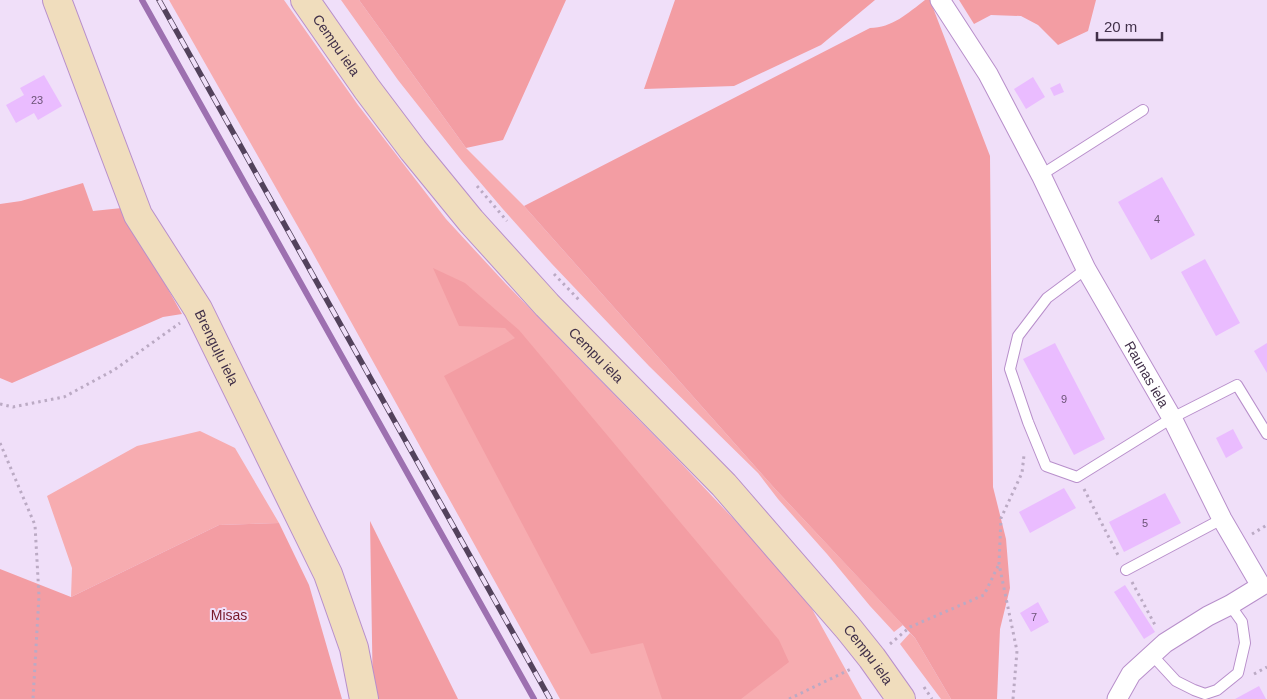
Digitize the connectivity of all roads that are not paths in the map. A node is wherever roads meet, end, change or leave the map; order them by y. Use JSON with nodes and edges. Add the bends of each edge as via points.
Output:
{"nodes":[{"id":1,"x":57,"y":0,"type":"edge"},
{"id":2,"x":305,"y":0,"type":"edge"},
{"id":3,"x":940,"y":0,"type":"edge"},
{"id":4,"x":1143,"y":110,"type":"dead end"},
{"id":5,"x":1041,"y":175,"type":"junction"},
{"id":6,"x":1086,"y":269,"type":"junction"},
{"id":7,"x":1172,"y":418,"type":"junction"},
{"id":8,"x":1267,"y":434,"type":"edge"},
{"id":9,"x":1222,"y":519,"type":"junction"},
{"id":10,"x":1126,"y":570,"type":"dead end"},
{"id":11,"x":1265,"y":588,"type":"edge"},
{"id":12,"x":1230,"y":605,"type":"junction"},
{"id":13,"x":1152,"y":655,"type":"junction"},
{"id":14,"x":364,"y":699,"type":"edge"},
{"id":15,"x":901,"y":699,"type":"edge"},
{"id":16,"x":1117,"y":699,"type":"edge"}],
"edges":[{"from":1,"to":14,"type":"main road","name":"Brenguļu iela","via":[[138,215],[198,309],[328,574],[354,648]]},
{"from":2,"to":15,"type":"main road","name":"Cempu iela","via":[[378,104],[472,221],[547,305],[724,485],[848,628]]},
{"from":3,"to":5,"type":"street","name":"Raunas iela","via":[[988,74]]},
{"from":4,"to":5,"type":"lane"},
{"from":5,"to":6,"type":"street","name":"Raunas iela"},
{"from":6,"to":7,"type":"street","name":"Raunas iela"},
{"from":6,"to":7,"type":"lane","via":[[1047,298],[1018,336],[1010,369],[1046,466],[1078,477]]},
{"from":7,"to":8,"type":"lane","via":[[1237,385]]},
{"from":7,"to":9,"type":"street","name":"Raunas iela"},
{"from":9,"to":10,"type":"lane"},
{"from":9,"to":11,"type":"street","name":"Raunas iela"},
{"from":11,"to":12,"type":"street","name":"Raunas iela"},
{"from":12,"to":13,"type":"street","name":"Raunas iela","via":[[1208,616]]},
{"from":12,"to":13,"type":"lane","via":[[1242,622],[1246,643],[1238,672],[1217,690],[1205,694],[1176,681]]},
{"from":13,"to":16,"type":"street","name":"Raunas iela","via":[[1131,674]]}]}
